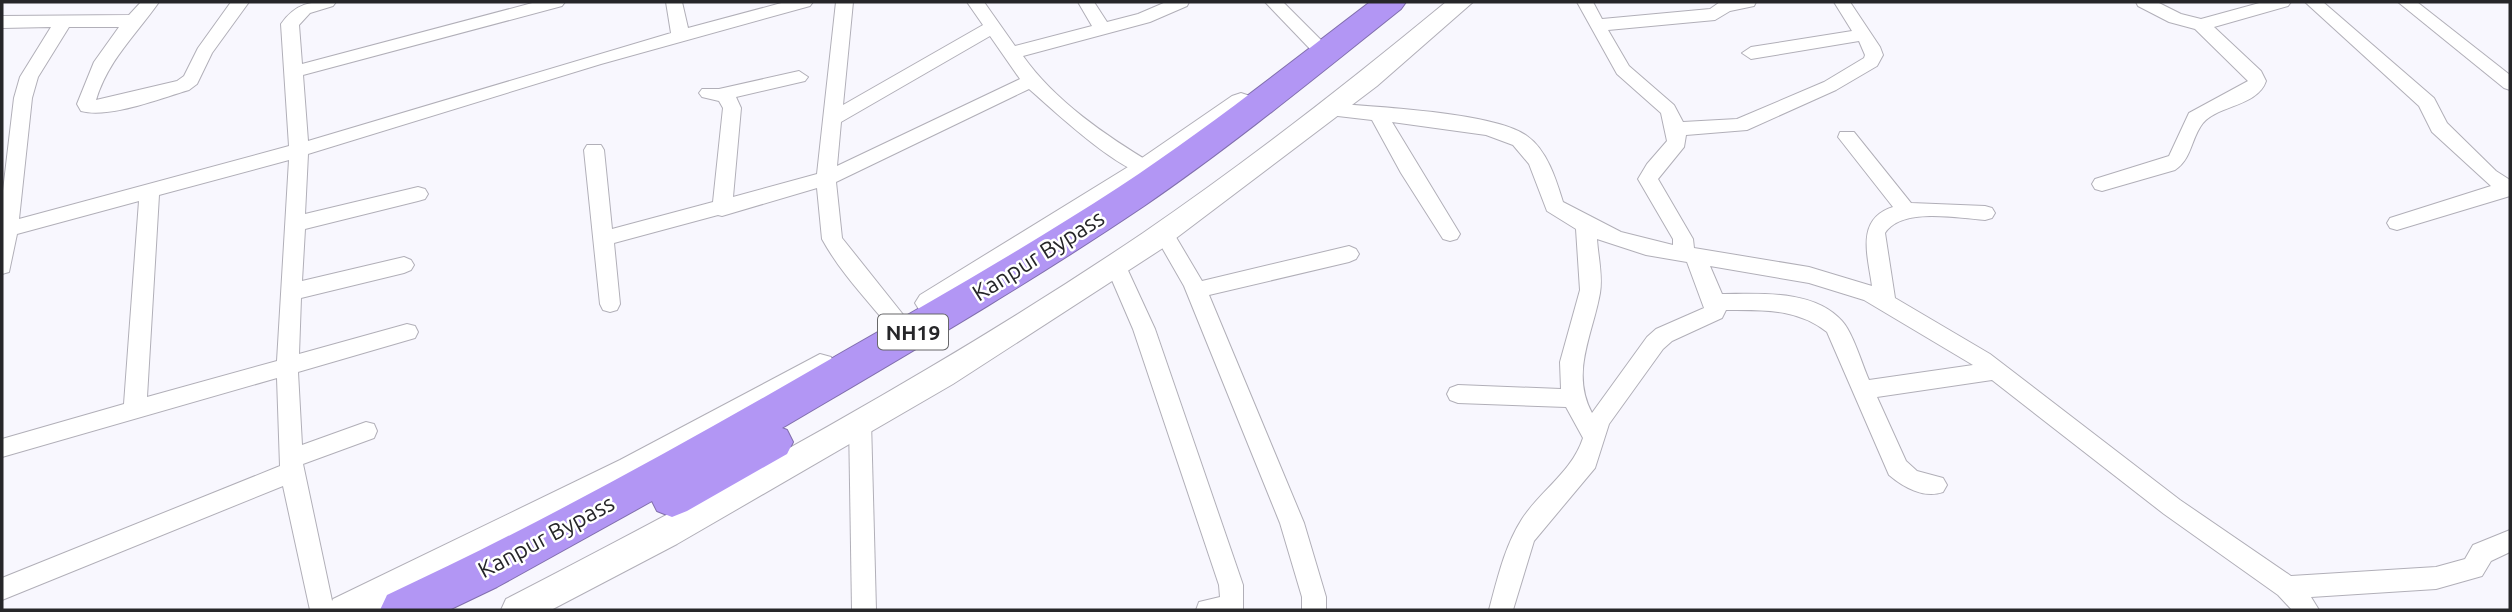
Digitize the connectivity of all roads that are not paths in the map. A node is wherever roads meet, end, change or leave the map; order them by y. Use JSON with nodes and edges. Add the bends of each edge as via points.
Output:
{"nodes":[{"id":1,"x":150,"y":2,"type":"edge"},
{"id":2,"x":240,"y":2,"type":"edge"},
{"id":3,"x":327,"y":2,"type":"edge"},
{"id":4,"x":556,"y":2,"type":"edge"},
{"id":5,"x":674,"y":2,"type":"edge"},
{"id":6,"x":804,"y":2,"type":"edge"},
{"id":7,"x":844,"y":2,"type":"edge"},
{"id":8,"x":975,"y":2,"type":"edge"},
{"id":9,"x":1086,"y":2,"type":"edge"},
{"id":10,"x":1181,"y":2,"type":"edge"},
{"id":11,"x":1273,"y":2,"type":"edge"},
{"id":12,"x":1372,"y":2,"type":"edge"},
{"id":13,"x":1390,"y":2,"type":"edge"},
{"id":14,"x":1418,"y":2,"type":"edge"},
{"id":15,"x":1461,"y":2,"type":"edge"},
{"id":16,"x":1585,"y":2,"type":"edge"},
{"id":17,"x":1748,"y":2,"type":"edge"},
{"id":18,"x":1842,"y":2,"type":"edge"},
{"id":19,"x":2144,"y":2,"type":"edge"},
{"id":20,"x":2282,"y":2,"type":"edge"},
{"id":21,"x":2313,"y":2,"type":"edge"},
{"id":22,"x":2406,"y":2,"type":"edge"},
{"id":23,"x":133,"y":21,"type":"junction"},
{"id":24,"x":2,"y":22,"type":"edge"},
{"id":25,"x":63,"y":22,"type":"junction"},
{"id":26,"x":1598,"y":25,"type":"junction"},
{"id":27,"x":2202,"y":25,"type":"junction"},
{"id":28,"x":993,"y":27,"type":"junction"},
{"id":29,"x":1103,"y":29,"type":"junction"},
{"id":30,"x":1863,"y":35,"type":"junction"},
{"id":31,"x":681,"y":38,"type":"junction"},
{"id":32,"x":1318,"y":47,"type":"junction"},
{"id":33,"x":1011,"y":53,"type":"junction"},
{"id":34,"x":1751,"y":53,"type":"dead end"},
{"id":35,"x":293,"y":72,"type":"junction"},
{"id":36,"x":799,"y":77,"type":"dead end"},
{"id":37,"x":1031,"y":81,"type":"junction"},
{"id":38,"x":2510,"y":84,"type":"edge"},
{"id":39,"x":1329,"y":109,"type":"junction"},
{"id":40,"x":1379,"y":115,"type":"junction"},
{"id":41,"x":832,"y":119,"type":"junction"},
{"id":42,"x":1676,"y":129,"type":"junction"},
{"id":43,"x":1847,"y":137,"type":"dead end"},
{"id":44,"x":11,"y":144,"type":"edge"},
{"id":45,"x":299,"y":150,"type":"junction"},
{"id":46,"x":594,"y":150,"type":"dead end"},
{"id":47,"x":1146,"y":169,"type":"junction"},
{"id":48,"x":826,"y":179,"type":"junction"},
{"id":49,"x":2102,"y":184,"type":"dead end"},
{"id":50,"x":2509,"y":189,"type":"edge"},
{"id":51,"x":149,"y":191,"type":"junction"},
{"id":52,"x":418,"y":194,"type":"dead end"},
{"id":53,"x":722,"y":209,"type":"junction"},
{"id":54,"x":1905,"y":209,"type":"junction"},
{"id":55,"x":1985,"y":213,"type":"dead end"},
{"id":56,"x":2396,"y":223,"type":"dead end"},
{"id":57,"x":295,"y":224,"type":"junction"},
{"id":58,"x":1586,"y":226,"type":"junction"},
{"id":59,"x":4,"y":230,"type":"edge"},
{"id":60,"x":1163,"y":232,"type":"junction"},
{"id":61,"x":1450,"y":234,"type":"dead end"},
{"id":62,"x":605,"y":238,"type":"junction"},
{"id":63,"x":1349,"y":254,"type":"dead end"},
{"id":64,"x":1687,"y":255,"type":"junction"},
{"id":65,"x":1115,"y":264,"type":"junction"},
{"id":66,"x":404,"y":265,"type":"dead end"},
{"id":67,"x":2,"y":266,"type":"edge"},
{"id":68,"x":1197,"y":290,"type":"junction"},
{"id":69,"x":291,"y":292,"type":"junction"},
{"id":70,"x":1715,"y":302,"type":"junction"},
{"id":71,"x":1885,"y":302,"type":"junction"},
{"id":72,"x":610,"y":304,"type":"dead end"},
{"id":73,"x":898,"y":323,"type":"junction"},
{"id":74,"x":407,"y":332,"type":"dead end"},
{"id":75,"x":286,"y":368,"type":"junction"},
{"id":76,"x":1996,"y":371,"type":"junction"},
{"id":77,"x":1863,"y":390,"type":"junction"},
{"id":78,"x":1458,"y":394,"type":"dead end"},
{"id":79,"x":1573,"y":398,"type":"junction"},
{"id":80,"x":135,"y":411,"type":"junction"},
{"id":81,"x":860,"y":421,"type":"junction"},
{"id":82,"x":366,"y":431,"type":"dead end"},
{"id":83,"x":1594,"y":437,"type":"junction"},
{"id":84,"x":2,"y":448,"type":"edge"},
{"id":85,"x":291,"y":466,"type":"junction"},
{"id":86,"x":1935,"y":485,"type":"dead end"},
{"id":87,"x":2510,"y":541,"type":"edge"},
{"id":88,"x":2287,"y":587,"type":"junction"},
{"id":89,"x":2,"y":589,"type":"edge"},
{"id":90,"x":1234,"y":608,"type":"edge"},
{"id":91,"x":321,"y":610,"type":"edge"},
{"id":92,"x":345,"y":610,"type":"edge"},
{"id":93,"x":403,"y":610,"type":"edge"},
{"id":94,"x":457,"y":610,"type":"edge"},
{"id":95,"x":518,"y":610,"type":"edge"},
{"id":96,"x":864,"y":610,"type":"edge"},
{"id":97,"x":1208,"y":610,"type":"edge"},
{"id":98,"x":1314,"y":610,"type":"edge"},
{"id":99,"x":1501,"y":610,"type":"edge"},
{"id":100,"x":2307,"y":610,"type":"edge"}],
"edges":[{"from":1,"to":23,"type":"street"},
{"from":2,"to":23,"type":"street","via":[[183,86],[88,107],[94,78]]},
{"from":3,"to":35,"type":"street","via":[[304,9],[290,24]]},
{"from":4,"to":35,"type":"street"},
{"from":5,"to":31,"type":"street"},
{"from":6,"to":31,"type":"street"},
{"from":7,"to":41,"type":"street"},
{"from":8,"to":28,"type":"street"},
{"from":9,"to":29,"type":"street"},
{"from":10,"to":29,"type":"street"},
{"from":11,"to":32,"type":"street"},
{"from":12,"to":32,"type":"main road"},
{"from":13,"to":93,"type":"highway","name":"Kanpur Bypass","number":"NH19","via":[[1132,196],[1001,279],[756,423],[481,573]]},
{"from":14,"to":94,"type":"highway","name":"Kanpur Bypass","number":"NH19","via":[[1323,80],[1051,273],[725,470]]},
{"from":15,"to":39,"type":"main road"},
{"from":16,"to":26,"type":"street"},
{"from":17,"to":26,"type":"street","via":[[1725,6],[1714,14]]},
{"from":18,"to":30,"type":"street"},
{"from":19,"to":27,"type":"street"},
{"from":20,"to":27,"type":"street"},
{"from":21,"to":50,"type":"street","via":[[2427,102],[2439,127],[2489,176]]},
{"from":22,"to":38,"type":"street"},
{"from":23,"to":25,"type":"street"},
{"from":24,"to":25,"type":"street"},
{"from":25,"to":44,"type":"street","via":[[29,77]]},
{"from":26,"to":42,"type":"street","via":[[1612,54],[1631,79],[1662,102]]},
{"from":27,"to":49,"type":"street","via":[[2255,75],[2255,87],[2196,118],[2176,160]]},
{"from":28,"to":33,"type":"street"},
{"from":28,"to":41,"type":"street"},
{"from":29,"to":33,"type":"street"},
{"from":30,"to":34,"type":"street"},
{"from":30,"to":42,"type":"street","via":[[1874,55],[1871,62],[1830,86],[1741,125]]},
{"from":31,"to":45,"type":"street"},
{"from":32,"to":47,"type":"main road"},
{"from":33,"to":37,"type":"street"},
{"from":35,"to":45,"type":"street"},
{"from":36,"to":53,"type":"street","via":[[715,94],[730,99],[732,107]]},
{"from":37,"to":47,"type":"street","via":[[1105,144]]},
{"from":37,"to":48,"type":"street"},
{"from":39,"to":40,"type":"street"},
{"from":39,"to":60,"type":"main road"},
{"from":40,"to":58,"type":"street","via":[[1510,134],[1540,163],[1554,206]]},
{"from":40,"to":61,"type":"street"},
{"from":41,"to":48,"type":"street"},
{"from":42,"to":64,"type":"street","via":[[1677,142],[1652,168],[1648,179],[1683,239]]},
{"from":43,"to":54,"type":"street"},
{"from":44,"to":59,"type":"street"},
{"from":45,"to":51,"type":"street"},
{"from":45,"to":57,"type":"street"},
{"from":46,"to":62,"type":"street"},
{"from":47,"to":73,"type":"main road"},
{"from":48,"to":53,"type":"street"},
{"from":48,"to":73,"type":"street","via":[[832,239]]},
{"from":50,"to":56,"type":"street"},
{"from":51,"to":59,"type":"street"},
{"from":51,"to":80,"type":"street"},
{"from":52,"to":57,"type":"street"},
{"from":53,"to":62,"type":"street"},
{"from":54,"to":55,"type":"street"},
{"from":54,"to":71,"type":"street","via":[[1878,223],[1875,232]]},
{"from":57,"to":69,"type":"street"},
{"from":58,"to":64,"type":"street"},
{"from":58,"to":79,"type":"street","via":[[1590,290],[1571,362]]},
{"from":59,"to":67,"type":"street"},
{"from":60,"to":65,"type":"main road"},
{"from":60,"to":68,"type":"street"},
{"from":62,"to":72,"type":"street"},
{"from":63,"to":68,"type":"street"},
{"from":64,"to":70,"type":"street"},
{"from":64,"to":71,"type":"street","via":[[1809,275]]},
{"from":65,"to":81,"type":"main road"},
{"from":65,"to":90,"type":"street","via":[[1144,329],[1219,549]]},
{"from":66,"to":69,"type":"street"},
{"from":68,"to":98,"type":"street","via":[[1292,523]]},
{"from":69,"to":75,"type":"street"},
{"from":70,"to":77,"type":"street","via":[[1793,304],[1826,318],[1835,327]]},
{"from":70,"to":83,"type":"street","via":[[1715,312],[1655,343],[1599,421]]},
{"from":71,"to":76,"type":"street"},
{"from":73,"to":92,"type":"main road","via":[[632,470]]},
{"from":74,"to":75,"type":"street"},
{"from":75,"to":80,"type":"street"},
{"from":75,"to":85,"type":"street"},
{"from":76,"to":77,"type":"street"},
{"from":76,"to":88,"type":"street","via":[[2172,508]]},
{"from":77,"to":86,"type":"street","via":[[1897,468],[1911,480]]},
{"from":78,"to":79,"type":"street"},
{"from":79,"to":83,"type":"street"},
{"from":80,"to":84,"type":"street"},
{"from":81,"to":95,"type":"main road","via":[[666,533]]},
{"from":81,"to":96,"type":"street"},
{"from":82,"to":85,"type":"street"},
{"from":83,"to":99,"type":"street","via":[[1587,461],[1522,538]]},
{"from":85,"to":89,"type":"street"},
{"from":85,"to":91,"type":"street"},
{"from":87,"to":88,"type":"street","via":[[2482,553],[2473,568],[2436,578]]},
{"from":88,"to":100,"type":"street"},
{"from":90,"to":97,"type":"street"}]}
